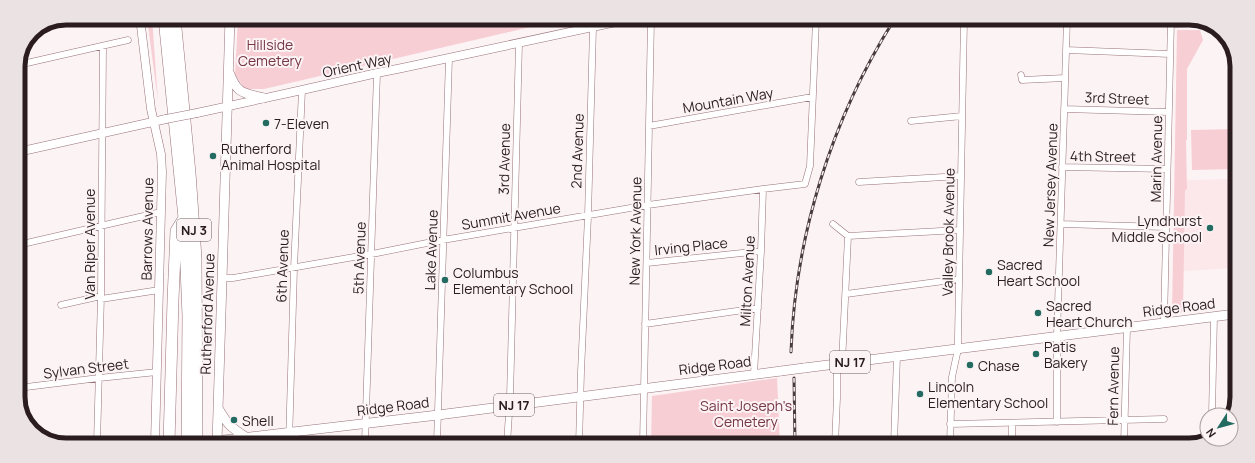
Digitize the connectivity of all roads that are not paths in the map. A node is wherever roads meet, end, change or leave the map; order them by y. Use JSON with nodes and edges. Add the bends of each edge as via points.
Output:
{"nodes":[{"id":1,"x":141,"y":25,"type":"edge"},
{"id":2,"x":165,"y":25,"type":"edge"},
{"id":3,"x":176,"y":25,"type":"edge"},
{"id":4,"x":230,"y":25,"type":"edge"},
{"id":5,"x":602,"y":25,"type":"edge"},
{"id":6,"x":651,"y":25,"type":"edge"},
{"id":7,"x":816,"y":25,"type":"edge"},
{"id":8,"x":964,"y":25,"type":"edge"},
{"id":9,"x":1067,"y":25,"type":"edge"},
{"id":10,"x":1171,"y":25,"type":"edge"},
{"id":11,"x":593,"y":27,"type":"junction"},
{"id":12,"x":128,"y":40,"type":"dead end"},
{"id":13,"x":518,"y":43,"type":"junction"},
{"id":14,"x":103,"y":46,"type":"junction"},
{"id":15,"x":1066,"y":50,"type":"junction"},
{"id":16,"x":1170,"y":54,"type":"junction"},
{"id":17,"x":449,"y":58,"type":"junction"},
{"id":18,"x":25,"y":63,"type":"edge"},
{"id":19,"x":228,"y":69,"type":"junction"},
{"id":20,"x":377,"y":72,"type":"junction"},
{"id":21,"x":1021,"y":75,"type":"dead end"},
{"id":22,"x":1065,"y":78,"type":"junction"},
{"id":23,"x":302,"y":90,"type":"junction"},
{"id":24,"x":812,"y":97,"type":"junction"},
{"id":25,"x":264,"y":98,"type":"junction"},
{"id":26,"x":227,"y":106,"type":"junction"},
{"id":27,"x":1064,"y":109,"type":"junction"},
{"id":28,"x":1169,"y":112,"type":"junction"},
{"id":29,"x":962,"y":116,"type":"junction"},
{"id":30,"x":911,"y":121,"type":"dead end"},
{"id":31,"x":154,"y":122,"type":"junction"},
{"id":32,"x":649,"y":126,"type":"junction"},
{"id":33,"x":101,"y":134,"type":"junction"},
{"id":34,"x":25,"y":150,"type":"edge"},
{"id":35,"x":1062,"y":167,"type":"junction"},
{"id":36,"x":1168,"y":169,"type":"junction"},
{"id":37,"x":961,"y":176,"type":"junction"},
{"id":38,"x":859,"y":182,"type":"dead end"},
{"id":39,"x":763,"y":189,"type":"junction"},
{"id":40,"x":648,"y":206,"type":"junction"},
{"id":41,"x":162,"y":212,"type":"junction"},
{"id":42,"x":588,"y":216,"type":"junction"},
{"id":43,"x":184,"y":218,"type":"junction"},
{"id":44,"x":833,"y":224,"type":"dead end"},
{"id":45,"x":1060,"y":224,"type":"junction"},
{"id":46,"x":101,"y":226,"type":"junction"},
{"id":47,"x":1166,"y":227,"type":"junction"},
{"id":48,"x":514,"y":228,"type":"junction"},
{"id":49,"x":960,"y":230,"type":"junction"},
{"id":50,"x":848,"y":236,"type":"junction"},
{"id":51,"x":443,"y":240,"type":"junction"},
{"id":52,"x":25,"y":243,"type":"edge"},
{"id":53,"x":761,"y":251,"type":"junction"},
{"id":54,"x":371,"y":254,"type":"junction"},
{"id":55,"x":646,"y":263,"type":"junction"},
{"id":56,"x":294,"y":268,"type":"junction"},
{"id":57,"x":222,"y":278,"type":"junction"},
{"id":58,"x":959,"y":279,"type":"junction"},
{"id":59,"x":159,"y":290,"type":"junction"},
{"id":60,"x":846,"y":294,"type":"junction"},
{"id":61,"x":101,"y":297,"type":"junction"},
{"id":62,"x":61,"y":305,"type":"dead end"},
{"id":63,"x":758,"y":308,"type":"junction"},
{"id":64,"x":1230,"y":314,"type":"edge"},
{"id":65,"x":1214,"y":316,"type":"junction"},
{"id":66,"x":1164,"y":323,"type":"junction"},
{"id":67,"x":645,"y":324,"type":"junction"},
{"id":68,"x":1127,"y":327,"type":"junction"},
{"id":69,"x":1057,"y":336,"type":"junction"},
{"id":70,"x":958,"y":348,"type":"junction"},
{"id":71,"x":896,"y":356,"type":"junction"},
{"id":72,"x":840,"y":363,"type":"junction"},
{"id":73,"x":157,"y":372,"type":"junction"},
{"id":74,"x":754,"y":374,"type":"junction"},
{"id":75,"x":99,"y":378,"type":"junction"},
{"id":76,"x":25,"y":387,"type":"edge"},
{"id":77,"x":644,"y":388,"type":"junction"},
{"id":78,"x":580,"y":396,"type":"junction"},
{"id":79,"x":509,"y":406,"type":"junction"},
{"id":80,"x":218,"y":407,"type":"junction"},
{"id":81,"x":1212,"y":407,"type":"edge"},
{"id":82,"x":438,"y":415,"type":"junction"},
{"id":83,"x":1164,"y":419,"type":"dead end"},
{"id":84,"x":1124,"y":420,"type":"junction"},
{"id":85,"x":1012,"y":422,"type":"junction"},
{"id":86,"x":1057,"y":422,"type":"junction"},
{"id":87,"x":365,"y":423,"type":"junction"},
{"id":88,"x":950,"y":424,"type":"junction"},
{"id":89,"x":289,"y":433,"type":"junction"},
{"id":90,"x":246,"y":437,"type":"junction"},
{"id":91,"x":97,"y":438,"type":"edge"},
{"id":92,"x":155,"y":438,"type":"edge"},
{"id":93,"x":169,"y":438,"type":"edge"},
{"id":94,"x":187,"y":438,"type":"edge"},
{"id":95,"x":197,"y":438,"type":"edge"},
{"id":96,"x":214,"y":438,"type":"edge"},
{"id":97,"x":240,"y":438,"type":"edge"},
{"id":98,"x":289,"y":438,"type":"edge"},
{"id":99,"x":365,"y":438,"type":"edge"},
{"id":100,"x":437,"y":438,"type":"edge"},
{"id":101,"x":507,"y":438,"type":"edge"},
{"id":102,"x":579,"y":438,"type":"edge"},
{"id":103,"x":643,"y":438,"type":"edge"},
{"id":104,"x":834,"y":438,"type":"edge"},
{"id":105,"x":894,"y":438,"type":"edge"},
{"id":106,"x":950,"y":438,"type":"edge"},
{"id":107,"x":1012,"y":438,"type":"edge"},
{"id":108,"x":1124,"y":438,"type":"edge"}],
"edges":[{"from":1,"to":31,"type":"street","name":"Barrows Avenue"},
{"from":2,"to":43,"type":"highway","number":"NJ 3"},
{"from":3,"to":95,"type":"highway","number":"NJ 3","via":[[196,258]]},
{"from":4,"to":19,"type":"main road","name":"Rutherford Avenue"},
{"from":5,"to":11,"type":"street","name":"Orient Way"},
{"from":6,"to":32,"type":"street","name":"New York Avenue"},
{"from":7,"to":24,"type":"street"},
{"from":8,"to":29,"type":"street","name":"Valley Brook Avenue"},
{"from":9,"to":15,"type":"street","name":"New Jersey Avenue"},
{"from":10,"to":16,"type":"street","name":"Marin Avenue"},
{"from":11,"to":13,"type":"street","name":"Orient Way"},
{"from":11,"to":42,"type":"street","name":"2nd Avenue"},
{"from":12,"to":14,"type":"street"},
{"from":13,"to":17,"type":"street","name":"Orient Way"},
{"from":13,"to":48,"type":"street","name":"3rd Avenue"},
{"from":14,"to":18,"type":"street"},
{"from":14,"to":33,"type":"street","name":"Van Riper Avenue"},
{"from":15,"to":16,"type":"street"},
{"from":15,"to":22,"type":"street","name":"New Jersey Avenue"},
{"from":16,"to":28,"type":"street","name":"Marin Avenue"},
{"from":17,"to":20,"type":"street","name":"Orient Way"},
{"from":17,"to":51,"type":"street","name":"Lake Avenue"},
{"from":19,"to":25,"type":"main road","via":[[240,91]]},
{"from":19,"to":26,"type":"main road","name":"Rutherford Avenue"},
{"from":20,"to":23,"type":"street","name":"Orient Way"},
{"from":20,"to":54,"type":"street","name":"5th Avenue"},
{"from":21,"to":22,"type":"street","via":[[1022,80]]},
{"from":22,"to":27,"type":"street","name":"New Jersey Avenue"},
{"from":23,"to":25,"type":"street","name":"Orient Way"},
{"from":23,"to":56,"type":"street","name":"6th Avenue"},
{"from":24,"to":32,"type":"street","name":"Mountain Way"},
{"from":24,"to":39,"type":"street","name":"Summit Avenue","via":[[810,166],[806,184]]},
{"from":25,"to":26,"type":"street","name":"Orient Way"},
{"from":26,"to":31,"type":"street","name":"Orient Way","bridge":true},
{"from":26,"to":57,"type":"main road","name":"Rutherford Avenue"},
{"from":27,"to":28,"type":"street","name":"3rd Street"},
{"from":27,"to":35,"type":"street","name":"New Jersey Avenue"},
{"from":28,"to":36,"type":"street","name":"Marin Avenue"},
{"from":29,"to":30,"type":"street"},
{"from":29,"to":37,"type":"street","name":"Valley Brook Avenue"},
{"from":31,"to":33,"type":"street","name":"Orient Way"},
{"from":31,"to":41,"type":"street","name":"Barrows Avenue","via":[[161,154]]},
{"from":32,"to":40,"type":"street","name":"New York Avenue"},
{"from":33,"to":34,"type":"street","name":"Orient Way"},
{"from":33,"to":46,"type":"street","name":"Van Riper Avenue"},
{"from":35,"to":36,"type":"street","name":"4th Street"},
{"from":35,"to":45,"type":"street","name":"New Jersey Avenue"},
{"from":36,"to":47,"type":"street","name":"Marin Avenue"},
{"from":37,"to":38,"type":"street"},
{"from":37,"to":49,"type":"street","name":"Valley Brook Avenue"},
{"from":39,"to":40,"type":"street","name":"Summit Avenue"},
{"from":39,"to":53,"type":"street","name":"Milton Avenue"},
{"from":40,"to":42,"type":"street","name":"Summit Avenue"},
{"from":40,"to":55,"type":"street","name":"New York Avenue"},
{"from":41,"to":46,"type":"street"},
{"from":41,"to":59,"type":"street","name":"Barrows Avenue"},
{"from":42,"to":48,"type":"street","name":"Summit Avenue"},
{"from":42,"to":78,"type":"street","name":"2nd Avenue"},
{"from":43,"to":93,"type":"highway","via":[[176,231]]},
{"from":43,"to":94,"type":"highway","number":"NJ 3","via":[[188,316]]},
{"from":44,"to":50,"type":"street"},
{"from":45,"to":47,"type":"street"},
{"from":45,"to":69,"type":"street","name":"New Jersey Avenue"},
{"from":46,"to":52,"type":"street"},
{"from":46,"to":61,"type":"street","name":"Van Riper Avenue"},
{"from":47,"to":66,"type":"street","name":"Marin Avenue"},
{"from":48,"to":51,"type":"street","name":"Summit Avenue"},
{"from":48,"to":79,"type":"street","name":"3rd Avenue"},
{"from":49,"to":50,"type":"street"},
{"from":49,"to":58,"type":"street","name":"Valley Brook Avenue"},
{"from":50,"to":60,"type":"street"},
{"from":51,"to":54,"type":"street","name":"Summit Avenue"},
{"from":51,"to":82,"type":"street","name":"Lake Avenue"},
{"from":53,"to":55,"type":"street","name":"Irving Place"},
{"from":53,"to":63,"type":"street","name":"Milton Avenue"},
{"from":54,"to":56,"type":"street","name":"Summit Avenue"},
{"from":54,"to":87,"type":"street","name":"5th Avenue"},
{"from":55,"to":67,"type":"street","name":"New York Avenue"},
{"from":56,"to":57,"type":"street","name":"Summit Avenue"},
{"from":56,"to":89,"type":"street","name":"6th Avenue"},
{"from":57,"to":80,"type":"main road","name":"Rutherford Avenue"},
{"from":58,"to":60,"type":"street"},
{"from":58,"to":70,"type":"street","name":"Valley Brook Avenue"},
{"from":59,"to":61,"type":"street"},
{"from":59,"to":73,"type":"street","name":"Barrows Avenue"},
{"from":60,"to":72,"type":"street"},
{"from":61,"to":62,"type":"street"},
{"from":61,"to":75,"type":"street","name":"Van Riper Avenue"},
{"from":63,"to":67,"type":"street"},
{"from":63,"to":74,"type":"street","name":"Milton Avenue"},
{"from":64,"to":65,"type":"main road","name":"Ridge Road","number":"NJ 17"},
{"from":65,"to":66,"type":"main road","name":"Ridge Road","number":"NJ 17"},
{"from":65,"to":81,"type":"street"},
{"from":66,"to":68,"type":"main road","name":"Ridge Road","number":"NJ 17"},
{"from":67,"to":77,"type":"street","name":"New York Avenue"},
{"from":68,"to":69,"type":"main road","name":"Ridge Road","number":"NJ 17"},
{"from":68,"to":84,"type":"street","name":"Fern Avenue"},
{"from":69,"to":70,"type":"main road","name":"Ridge Road","number":"NJ 17"},
{"from":69,"to":86,"type":"street","name":"New Jersey Avenue"},
{"from":70,"to":71,"type":"main road","name":"Ridge Road","number":"NJ 17"},
{"from":70,"to":88,"type":"street","name":"Valley Brook Avenue","via":[[952,377]]},
{"from":71,"to":72,"type":"main road","name":"Ridge Road","number":"NJ 17"},
{"from":71,"to":105,"type":"street"},
{"from":72,"to":74,"type":"main road","name":"Ridge Road","number":"NJ 17","bridge":true},
{"from":72,"to":104,"type":"street"},
{"from":73,"to":75,"type":"street","name":"Sylvan Street"},
{"from":73,"to":92,"type":"street","name":"Barrows Avenue"},
{"from":74,"to":77,"type":"main road","name":"Ridge Road","number":"NJ 17"},
{"from":75,"to":76,"type":"street","name":"Sylvan Street"},
{"from":75,"to":91,"type":"street","name":"Van Riper Avenue"},
{"from":77,"to":78,"type":"main road","name":"Ridge Road","number":"NJ 17"},
{"from":77,"to":103,"type":"street","name":"New York Avenue"},
{"from":78,"to":79,"type":"main road","name":"Ridge Road","number":"NJ 17"},
{"from":78,"to":102,"type":"street","name":"2nd Avenue"},
{"from":79,"to":82,"type":"main road","name":"Ridge Road","number":"NJ 17"},
{"from":79,"to":101,"type":"street","name":"3rd Avenue"},
{"from":80,"to":90,"type":"main road","via":[[228,425]]},
{"from":80,"to":96,"type":"main road","name":"Rutherford Avenue"},
{"from":82,"to":87,"type":"main road","name":"Ridge Road","number":"NJ 17"},
{"from":82,"to":100,"type":"street","name":"Lake Avenue"},
{"from":83,"to":84,"type":"street"},
{"from":84,"to":86,"type":"street"},
{"from":84,"to":108,"type":"street","name":"Fern Avenue"},
{"from":85,"to":86,"type":"street"},
{"from":85,"to":88,"type":"street"},
{"from":85,"to":107,"type":"street"},
{"from":87,"to":89,"type":"main road","name":"Ridge Road","number":"NJ 17"},
{"from":87,"to":99,"type":"street","name":"5th Avenue"},
{"from":88,"to":106,"type":"street","name":"Valley Brook Avenue"},
{"from":89,"to":90,"type":"main road","name":"Ridge Road","number":"NJ 17"},
{"from":89,"to":98,"type":"street","name":"6th Avenue"},
{"from":90,"to":97,"type":"main road","name":"Ridge Road","number":"NJ 17"}]}
